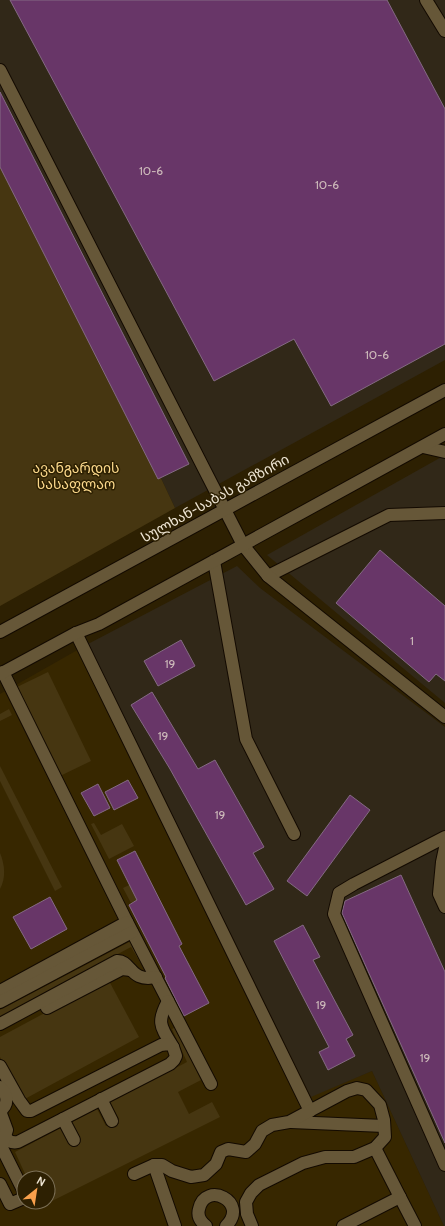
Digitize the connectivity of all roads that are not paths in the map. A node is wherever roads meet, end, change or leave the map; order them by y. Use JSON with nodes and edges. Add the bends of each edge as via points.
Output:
{"nodes":[{"id":1,"x":426,"y":0,"type":"edge"},
{"id":2,"x":445,"y":31,"type":"edge"},
{"id":3,"x":0,"y":70,"type":"edge"},
{"id":4,"x":445,"y":390,"type":"edge"},
{"id":5,"x":445,"y":434,"type":"edge"},
{"id":6,"x":423,"y":447,"type":"junction"},
{"id":7,"x":445,"y":452,"type":"edge"},
{"id":8,"x":225,"y":510,"type":"junction"},
{"id":9,"x":445,"y":513,"type":"edge"},
{"id":10,"x":243,"y":545,"type":"junction"},
{"id":11,"x":214,"y":561,"type":"junction"},
{"id":12,"x":268,"y":576,"type":"junction"},
{"id":13,"x":0,"y":632,"type":"edge"},
{"id":14,"x":76,"y":633,"type":"junction"},
{"id":15,"x":2,"y":673,"type":"edge"},
{"id":16,"x":445,"y":717,"type":"edge"},
{"id":17,"x":294,"y":834,"type":"dead end"},
{"id":18,"x":445,"y":837,"type":"edge"},
{"id":19,"x":445,"y":848,"type":"edge"},
{"id":20,"x":445,"y":907,"type":"edge"},
{"id":21,"x":130,"y":927,"type":"junction"},
{"id":22,"x":131,"y":970,"type":"junction"},
{"id":23,"x":47,"y":972,"type":"junction"},
{"id":24,"x":156,"y":977,"type":"junction"},
{"id":25,"x":0,"y":990,"type":"edge"},
{"id":26,"x":168,"y":1001,"type":"junction"},
{"id":27,"x":0,"y":1002,"type":"edge"},
{"id":28,"x":0,"y":1024,"type":"edge"},
{"id":29,"x":0,"y":1033,"type":"edge"},
{"id":30,"x":173,"y":1047,"type":"junction"},
{"id":31,"x":0,"y":1066,"type":"edge"},
{"id":32,"x":211,"y":1084,"type":"dead end"},
{"id":33,"x":0,"y":1087,"type":"edge"},
{"id":34,"x":101,"y":1099,"type":"junction"},
{"id":35,"x":310,"y":1111,"type":"junction"},
{"id":36,"x":63,"y":1119,"type":"junction"},
{"id":37,"x":0,"y":1120,"type":"edge"},
{"id":38,"x":112,"y":1121,"type":"dead end"},
{"id":39,"x":289,"y":1122,"type":"junction"},
{"id":40,"x":384,"y":1126,"type":"junction"},
{"id":41,"x":7,"y":1139,"type":"junction"},
{"id":42,"x":74,"y":1140,"type":"dead end"},
{"id":43,"x":375,"y":1148,"type":"junction"},
{"id":44,"x":154,"y":1165,"type":"junction"},
{"id":45,"x":445,"y":1165,"type":"edge"},
{"id":46,"x":134,"y":1174,"type":"dead end"},
{"id":47,"x":16,"y":1176,"type":"edge"},
{"id":48,"x":0,"y":1184,"type":"edge"},
{"id":49,"x":400,"y":1197,"type":"junction"},
{"id":50,"x":16,"y":1201,"type":"edge"},
{"id":51,"x":175,"y":1226,"type":"edge"},
{"id":52,"x":206,"y":1226,"type":"edge"},
{"id":53,"x":226,"y":1226,"type":"edge"},
{"id":54,"x":252,"y":1226,"type":"edge"},
{"id":55,"x":343,"y":1226,"type":"edge"},
{"id":56,"x":415,"y":1226,"type":"edge"}],
"edges":[{"from":1,"to":2,"type":"main road"},
{"from":3,"to":8,"type":"main road"},
{"from":4,"to":8,"type":"main road","name":"სულხან-საბას გამზირი"},
{"from":5,"to":6,"type":"main road"},
{"from":6,"to":7,"type":"main road"},
{"from":6,"to":10,"type":"main road"},
{"from":8,"to":10,"type":"main road"},
{"from":8,"to":13,"type":"main road","name":"სულხან-საბას გამზირი"},
{"from":9,"to":12,"type":"main road","via":[[389,515]]},
{"from":10,"to":11,"type":"main road"},
{"from":10,"to":12,"type":"main road"},
{"from":11,"to":14,"type":"main road","via":[[99,624]]},
{"from":11,"to":17,"type":"main road","via":[[246,738]]},
{"from":12,"to":16,"type":"main road"},
{"from":14,"to":15,"type":"main road"},
{"from":14,"to":35,"type":"main road"},
{"from":15,"to":21,"type":"main road"},
{"from":18,"to":45,"type":"main road","via":[[339,893],[334,914]]},
{"from":19,"to":20,"type":"main road","via":[[439,894]]},
{"from":21,"to":23,"type":"main road"},
{"from":21,"to":24,"type":"main road"},
{"from":22,"to":24,"type":"main road","via":[[143,978]]},
{"from":22,"to":28,"type":"main road","via":[[117,961]]},
{"from":22,"to":29,"type":"main road","via":[[122,969]]},
{"from":23,"to":25,"type":"main road"},
{"from":23,"to":27,"type":"main road"},
{"from":24,"to":26,"type":"main road"},
{"from":26,"to":30,"type":"main road","via":[[160,1020]]},
{"from":26,"to":32,"type":"main road"},
{"from":30,"to":31,"type":"main road","via":[[169,1044],[161,1045],[31,1111],[25,1109]]},
{"from":30,"to":34,"type":"main road","via":[[176,1056],[170,1064]]},
{"from":33,"to":41,"type":"main road","via":[[7,1098],[5,1107],[0,1112],[7,1130]]},
{"from":34,"to":36,"type":"main road"},
{"from":34,"to":38,"type":"main road"},
{"from":35,"to":39,"type":"main road"},
{"from":35,"to":40,"type":"main road","via":[[357,1088],[366,1090],[380,1105]]},
{"from":36,"to":41,"type":"main road","via":[[18,1142],[14,1143]]},
{"from":36,"to":42,"type":"main road"},
{"from":37,"to":41,"type":"main road"},
{"from":39,"to":40,"type":"main road"},
{"from":39,"to":44,"type":"main road","via":[[272,1125],[262,1131],[255,1144],[246,1152],[228,1149],[221,1152],[216,1164],[204,1175],[191,1177],[162,1165]]},
{"from":40,"to":43,"type":"main road","via":[[385,1137]]},
{"from":41,"to":47,"type":"main road","via":[[2,1146]]},
{"from":43,"to":49,"type":"main road"},
{"from":43,"to":54,"type":"main road","via":[[354,1156],[325,1157],[304,1163],[259,1185],[246,1202]]},
{"from":44,"to":46,"type":"main road"},
{"from":44,"to":51,"type":"main road"},
{"from":48,"to":50,"type":"main road","via":[[10,1204]]},
{"from":49,"to":55,"type":"main road"},
{"from":49,"to":56,"type":"main road"},
{"from":52,"to":53,"type":"main road","via":[[199,1218],[199,1208],[205,1199],[215,1195],[225,1198],[232,1207],[232,1218]]}]}
